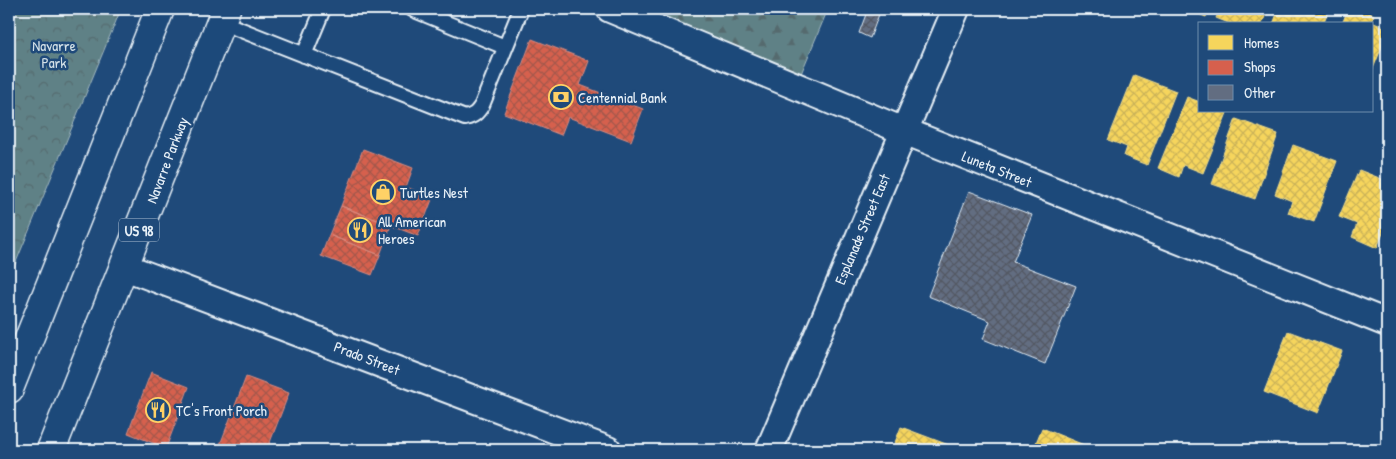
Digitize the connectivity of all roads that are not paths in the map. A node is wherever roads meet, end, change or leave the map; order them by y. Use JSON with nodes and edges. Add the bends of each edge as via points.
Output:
{"nodes":[{"id":1,"x":160,"y":9,"type":"edge"},
{"id":2,"x":323,"y":9,"type":"edge"},
{"id":3,"x":412,"y":9,"type":"edge"},
{"id":4,"x":521,"y":9,"type":"edge"},
{"id":5,"x":610,"y":9,"type":"edge"},
{"id":6,"x":956,"y":9,"type":"edge"},
{"id":7,"x":224,"y":15,"type":"edge"},
{"id":8,"x":505,"y":47,"type":"junction"},
{"id":9,"x":304,"y":55,"type":"junction"},
{"id":10,"x":904,"y":132,"type":"junction"},
{"id":11,"x":125,"y":267,"type":"junction"},
{"id":12,"x":1387,"y":323,"type":"edge"},
{"id":13,"x":9,"y":389,"type":"edge"},
{"id":14,"x":51,"y":450,"type":"edge"},
{"id":15,"x":608,"y":450,"type":"edge"},
{"id":16,"x":769,"y":450,"type":"edge"}],
"edges":[{"from":1,"to":13,"type":"highway"},
{"from":2,"to":9,"type":"lane"},
{"from":3,"to":8,"type":"lane"},
{"from":4,"to":8,"type":"lane"},
{"from":5,"to":10,"type":"street","name":"Luneta Street"},
{"from":6,"to":10,"type":"street","name":"Esplanade Street East"},
{"from":7,"to":9,"type":"lane"},
{"from":7,"to":11,"type":"highway","name":"Navarre Parkway","number":"US 98"},
{"from":8,"to":9,"type":"lane","via":[[482,106],[471,117],[465,118]]},
{"from":10,"to":12,"type":"street","name":"Luneta Street"},
{"from":10,"to":16,"type":"street","name":"Esplanade Street East"},
{"from":11,"to":14,"type":"highway","name":"Navarre Parkway","number":"US 98"},
{"from":11,"to":15,"type":"street","name":"Prado Street"}]}
